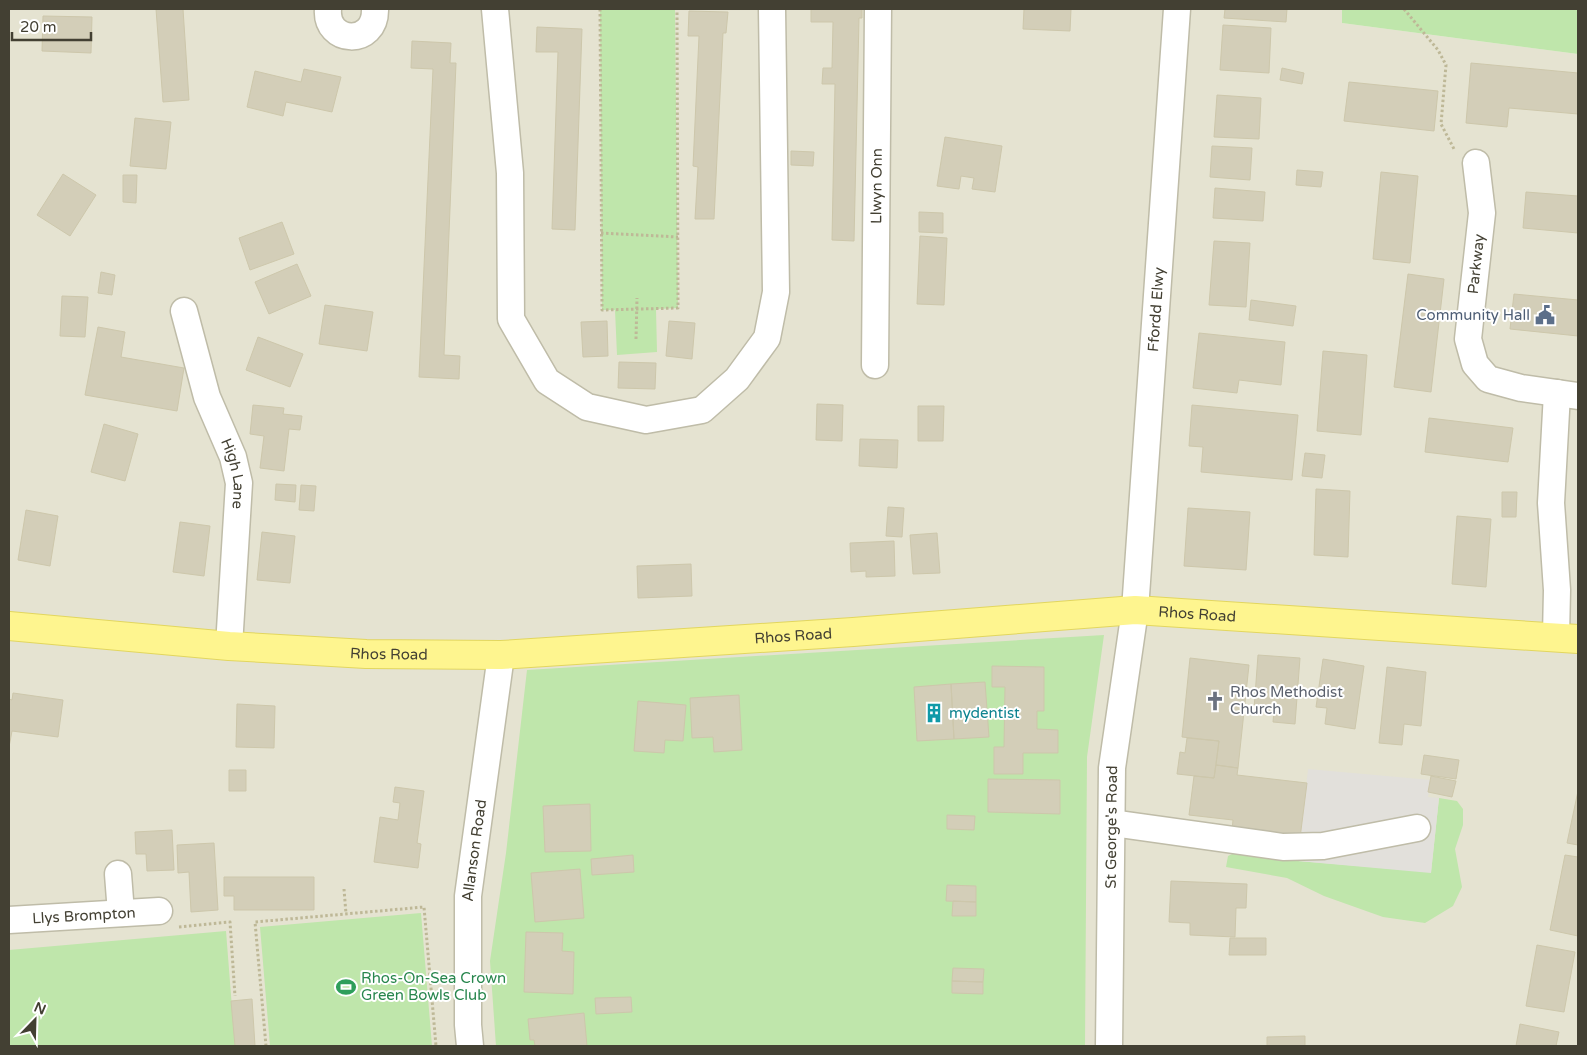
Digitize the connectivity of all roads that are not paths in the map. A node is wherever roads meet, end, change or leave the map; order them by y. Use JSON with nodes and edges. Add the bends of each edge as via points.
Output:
{"nodes":[{"id":1,"x":328,"y":9,"type":"edge"},
{"id":2,"x":375,"y":9,"type":"edge"},
{"id":3,"x":496,"y":9,"type":"edge"},
{"id":4,"x":772,"y":9,"type":"edge"},
{"id":5,"x":878,"y":9,"type":"edge"},
{"id":6,"x":1177,"y":9,"type":"edge"},
{"id":7,"x":1476,"y":163,"type":"road end"},
{"id":8,"x":184,"y":311,"type":"dead end"},
{"id":9,"x":875,"y":365,"type":"dead end"},
{"id":10,"x":1568,"y":394,"type":"edge"},
{"id":11,"x":1135,"y":610,"type":"junction"},
{"id":12,"x":9,"y":626,"type":"edge"},
{"id":13,"x":1567,"y":638,"type":"edge"},
{"id":14,"x":229,"y":646,"type":"junction"},
{"id":15,"x":501,"y":655,"type":"junction"},
{"id":16,"x":1112,"y":823,"type":"junction"},
{"id":17,"x":1417,"y":828,"type":"dead end"},
{"id":18,"x":118,"y":874,"type":"dead end"},
{"id":19,"x":159,"y":911,"type":"dead end"},
{"id":20,"x":121,"y":913,"type":"junction"},
{"id":21,"x":9,"y":920,"type":"edge"},
{"id":22,"x":470,"y":1046,"type":"edge"},
{"id":23,"x":1109,"y":1046,"type":"edge"}],
"edges":[{"from":1,"to":2,"type":"street","via":[[334,30],[354,37],[369,29],[376,16]]},
{"from":3,"to":4,"type":"street","via":[[510,173],[511,319],[547,380],[587,407],[646,420],[702,410],[737,379],[767,338],[776,292]]},
{"from":5,"to":9,"type":"street","name":"Llwyn Onn"},
{"from":6,"to":11,"type":"street","name":"Ffordd Elwy"},
{"from":7,"to":10,"type":"street","name":"Parkway","via":[[1482,213],[1468,339],[1475,364],[1488,379],[1521,388]]},
{"from":8,"to":14,"type":"street","name":"High Lane","via":[[207,397],[233,457],[238,483]]},
{"from":10,"to":13,"type":"street","name":"Parkway","via":[[1551,504],[1557,590]]},
{"from":11,"to":13,"type":"main road","name":"Rhos Road"},
{"from":11,"to":15,"type":"main road","name":"Rhos Road"},
{"from":11,"to":16,"type":"street","name":"St George's Road","via":[[1112,768]]},
{"from":12,"to":14,"type":"main road","name":"Rhos Road"},
{"from":14,"to":15,"type":"main road","name":"Rhos Road","via":[[366,654]]},
{"from":15,"to":22,"type":"street","name":"Allanson Road","via":[[468,896]]},
{"from":16,"to":17,"type":"street","via":[[1283,847],[1323,846]]},
{"from":16,"to":23,"type":"street","name":"St George's Road"},
{"from":18,"to":20,"type":"street"},
{"from":19,"to":20,"type":"street","name":"Llys Brompton"},
{"from":20,"to":21,"type":"street","name":"Llys Brompton"}]}
